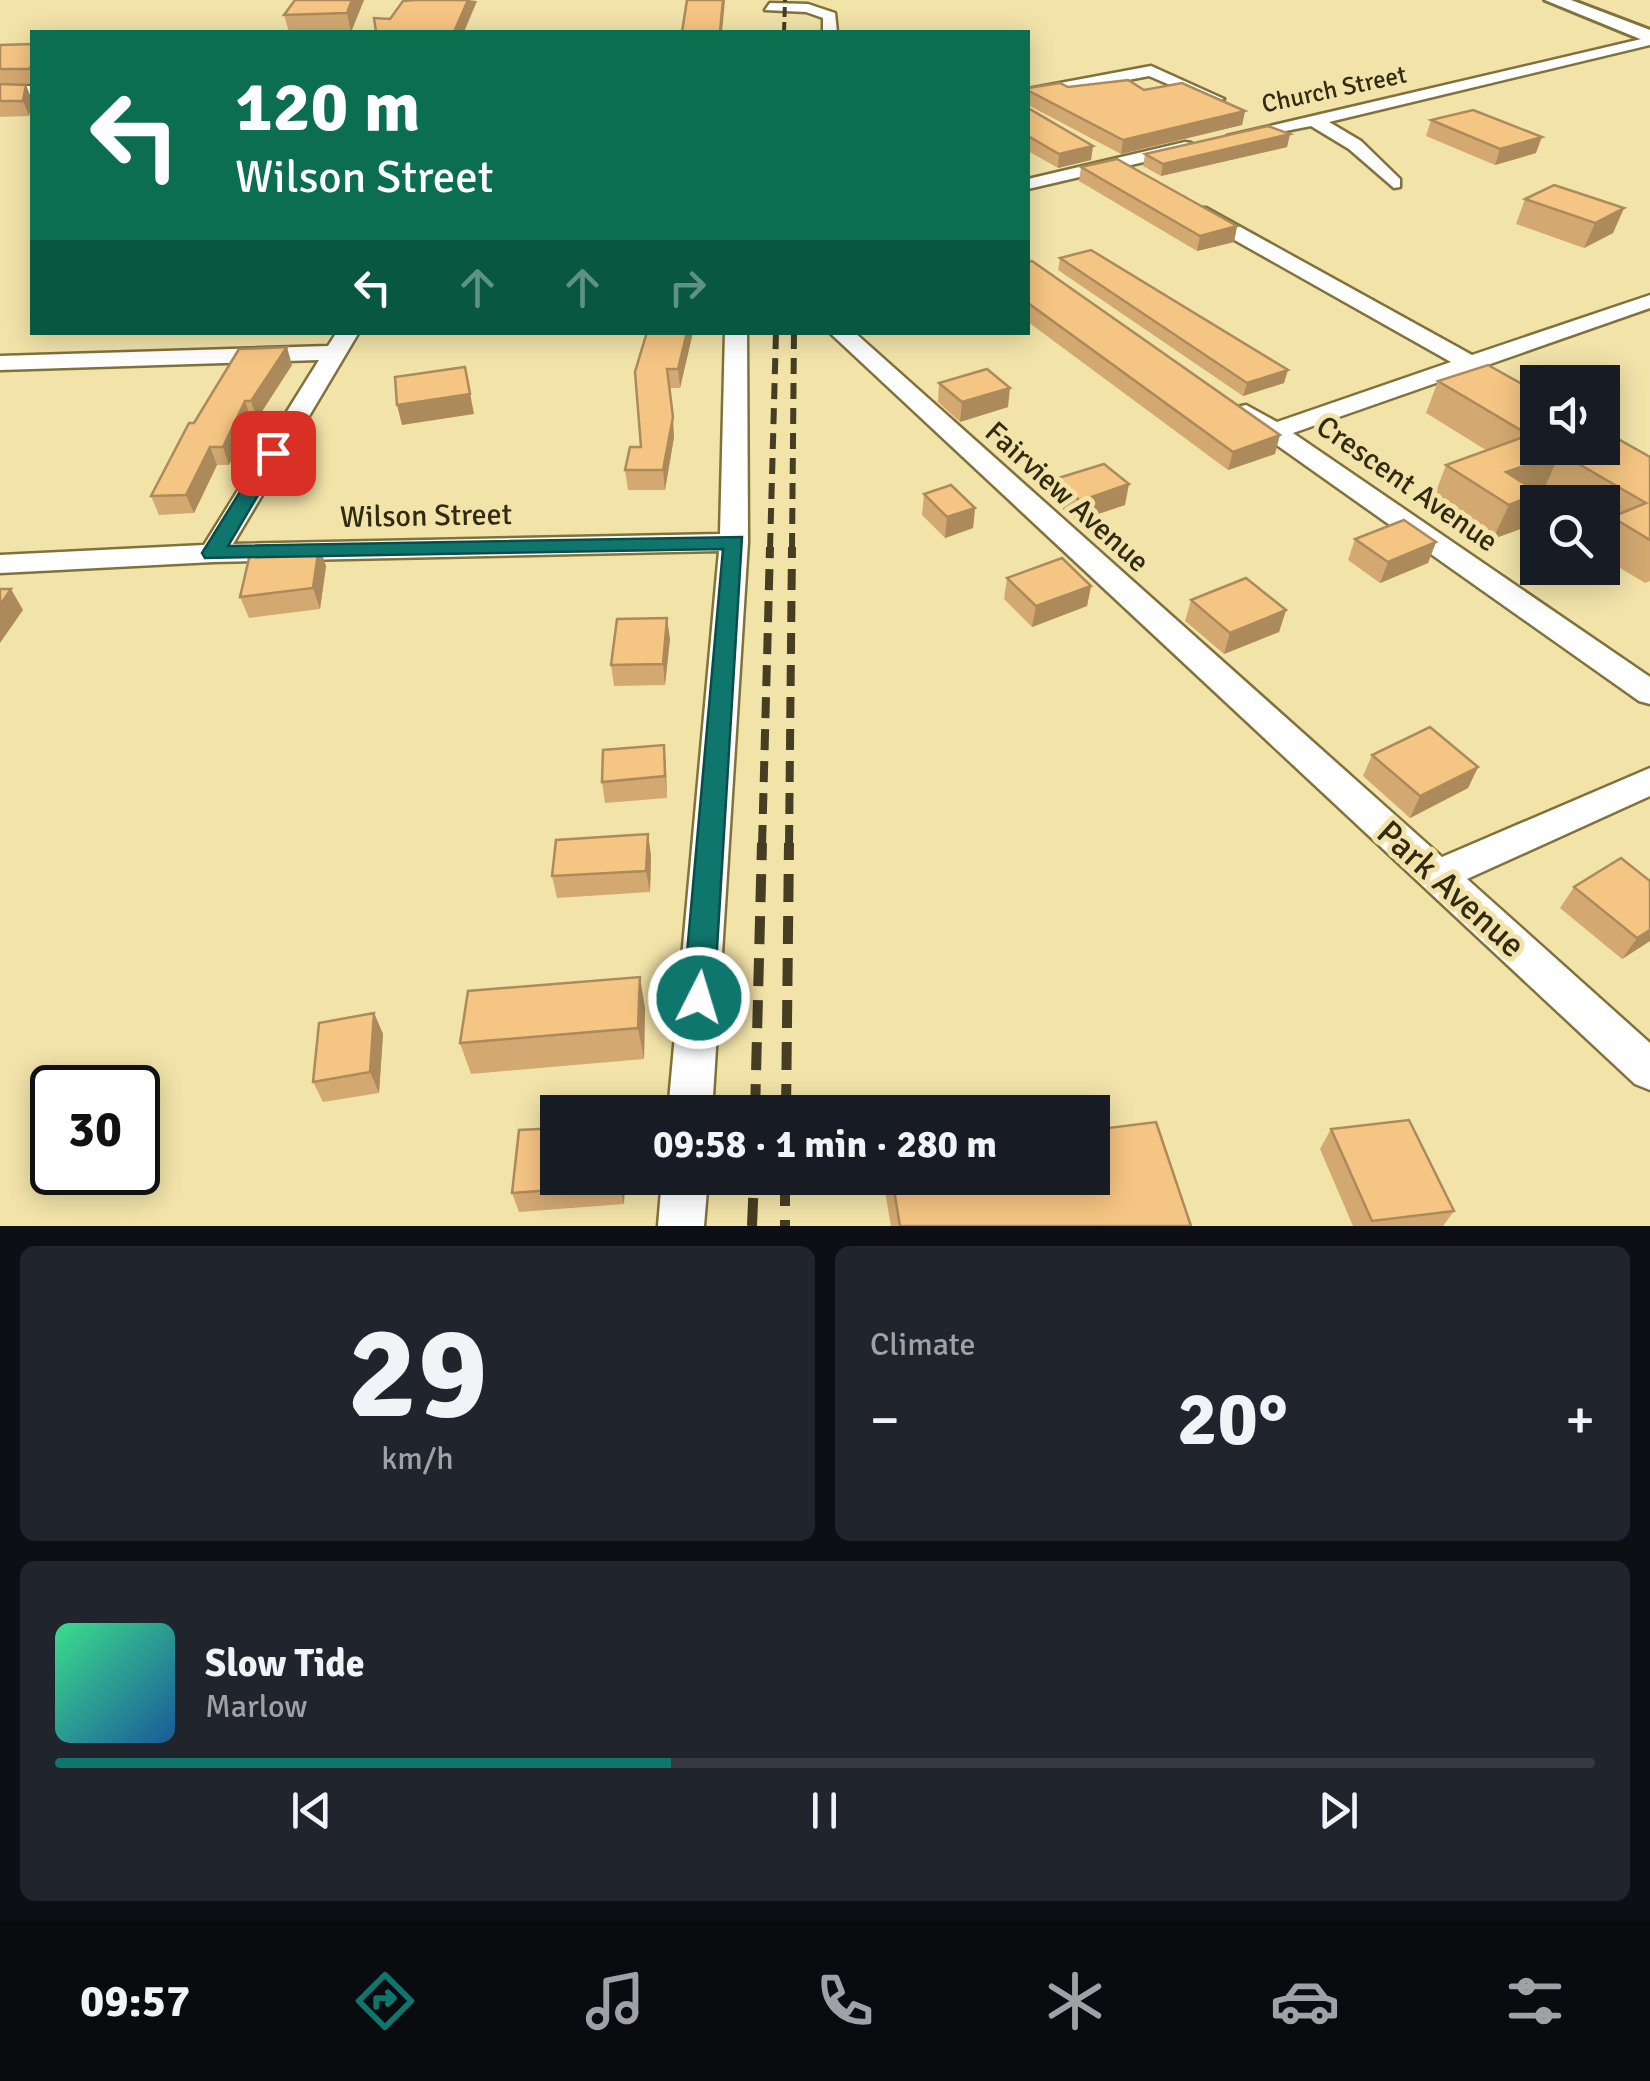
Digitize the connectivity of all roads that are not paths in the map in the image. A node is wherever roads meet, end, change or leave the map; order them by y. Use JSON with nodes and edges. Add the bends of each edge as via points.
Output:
{"nodes":[{"id":1,"x":1554,"y":0,"type":"edge"},
{"id":2,"x":770,"y":9,"type":"edge"},
{"id":3,"x":830,"y":30,"type":"edge"},
{"id":4,"x":1650,"y":39,"type":"edge"},
{"id":5,"x":30,"y":91,"type":"edge"},
{"id":6,"x":0,"y":92,"type":"edge"},
{"id":7,"x":1030,"y":94,"type":"edge"},
{"id":8,"x":1315,"y":121,"type":"junction"},
{"id":9,"x":1278,"y":126,"type":"junction"},
{"id":10,"x":1223,"y":138,"type":"edge"},
{"id":11,"x":1205,"y":142,"type":"edge"},
{"id":12,"x":1079,"y":144,"type":"edge"},
{"id":13,"x":1114,"y":164,"type":"junction"},
{"id":14,"x":1147,"y":182,"type":"edge"},
{"id":15,"x":1394,"y":183,"type":"dead end"},
{"id":16,"x":1030,"y":184,"type":"edge"},
{"id":17,"x":1181,"y":202,"type":"edge"},
{"id":18,"x":1650,"y":301,"type":"edge"},
{"id":19,"x":736,"y":335,"type":"edge"},
{"id":20,"x":843,"y":335,"type":"edge"},
{"id":21,"x":341,"y":343,"type":"edge"},
{"id":22,"x":1468,"y":362,"type":"junction"},
{"id":23,"x":0,"y":363,"type":"edge"},
{"id":24,"x":1225,"y":398,"type":"edge"},
{"id":25,"x":1274,"y":431,"type":"junction"},
{"id":26,"x":734,"y":542,"type":"junction"},
{"id":27,"x":213,"y":553,"type":"junction"},
{"id":28,"x":0,"y":564,"type":"edge"},
{"id":29,"x":1650,"y":693,"type":"edge"},
{"id":30,"x":1252,"y":708,"type":"joint"},
{"id":31,"x":1650,"y":781,"type":"edge"},
{"id":32,"x":1437,"y":876,"type":"junction"},
{"id":33,"x":1650,"y":1070,"type":"edge"},
{"id":34,"x":691,"y":1095,"type":"edge"},
{"id":35,"x":684,"y":1195,"type":"edge"},
{"id":36,"x":681,"y":1226,"type":"edge"}],
"edges":[{"from":1,"to":4,"type":"street"},
{"from":2,"to":3,"type":"street","via":[[822,10],[830,16]]},
{"from":4,"to":8,"type":"street","name":"Church Street"},
{"from":5,"to":6,"type":"street"},
{"from":7,"to":9,"type":"street","via":[[1151,71]]},
{"from":8,"to":9,"type":"street","name":"Church Street"},
{"from":8,"to":15,"type":"street","via":[[1355,146]]},
{"from":9,"to":10,"type":"street","name":"Church Street"},
{"from":11,"to":13,"type":"street"},
{"from":12,"to":13,"type":"street"},
{"from":13,"to":14,"type":"street"},
{"from":13,"to":16,"type":"street"},
{"from":17,"to":22,"type":"street"},
{"from":18,"to":22,"type":"street"},
{"from":19,"to":26,"type":"street"},
{"from":20,"to":30,"type":"street","name":"Fairview Avenue"},
{"from":21,"to":23,"type":"street"},
{"from":21,"to":27,"type":"street"},
{"from":22,"to":25,"type":"street"},
{"from":24,"to":25,"type":"street","name":"Crescent Avenue"},
{"from":25,"to":29,"type":"street","name":"Crescent Avenue"},
{"from":26,"to":27,"type":"street","name":"Wilson Street"},
{"from":26,"to":34,"type":"street"},
{"from":27,"to":28,"type":"street","name":"Wilson Street"},
{"from":30,"to":32,"type":"street","name":"Park Avenue"},
{"from":31,"to":32,"type":"street"},
{"from":32,"to":33,"type":"street","name":"Park Avenue"},
{"from":35,"to":36,"type":"street"}]}
